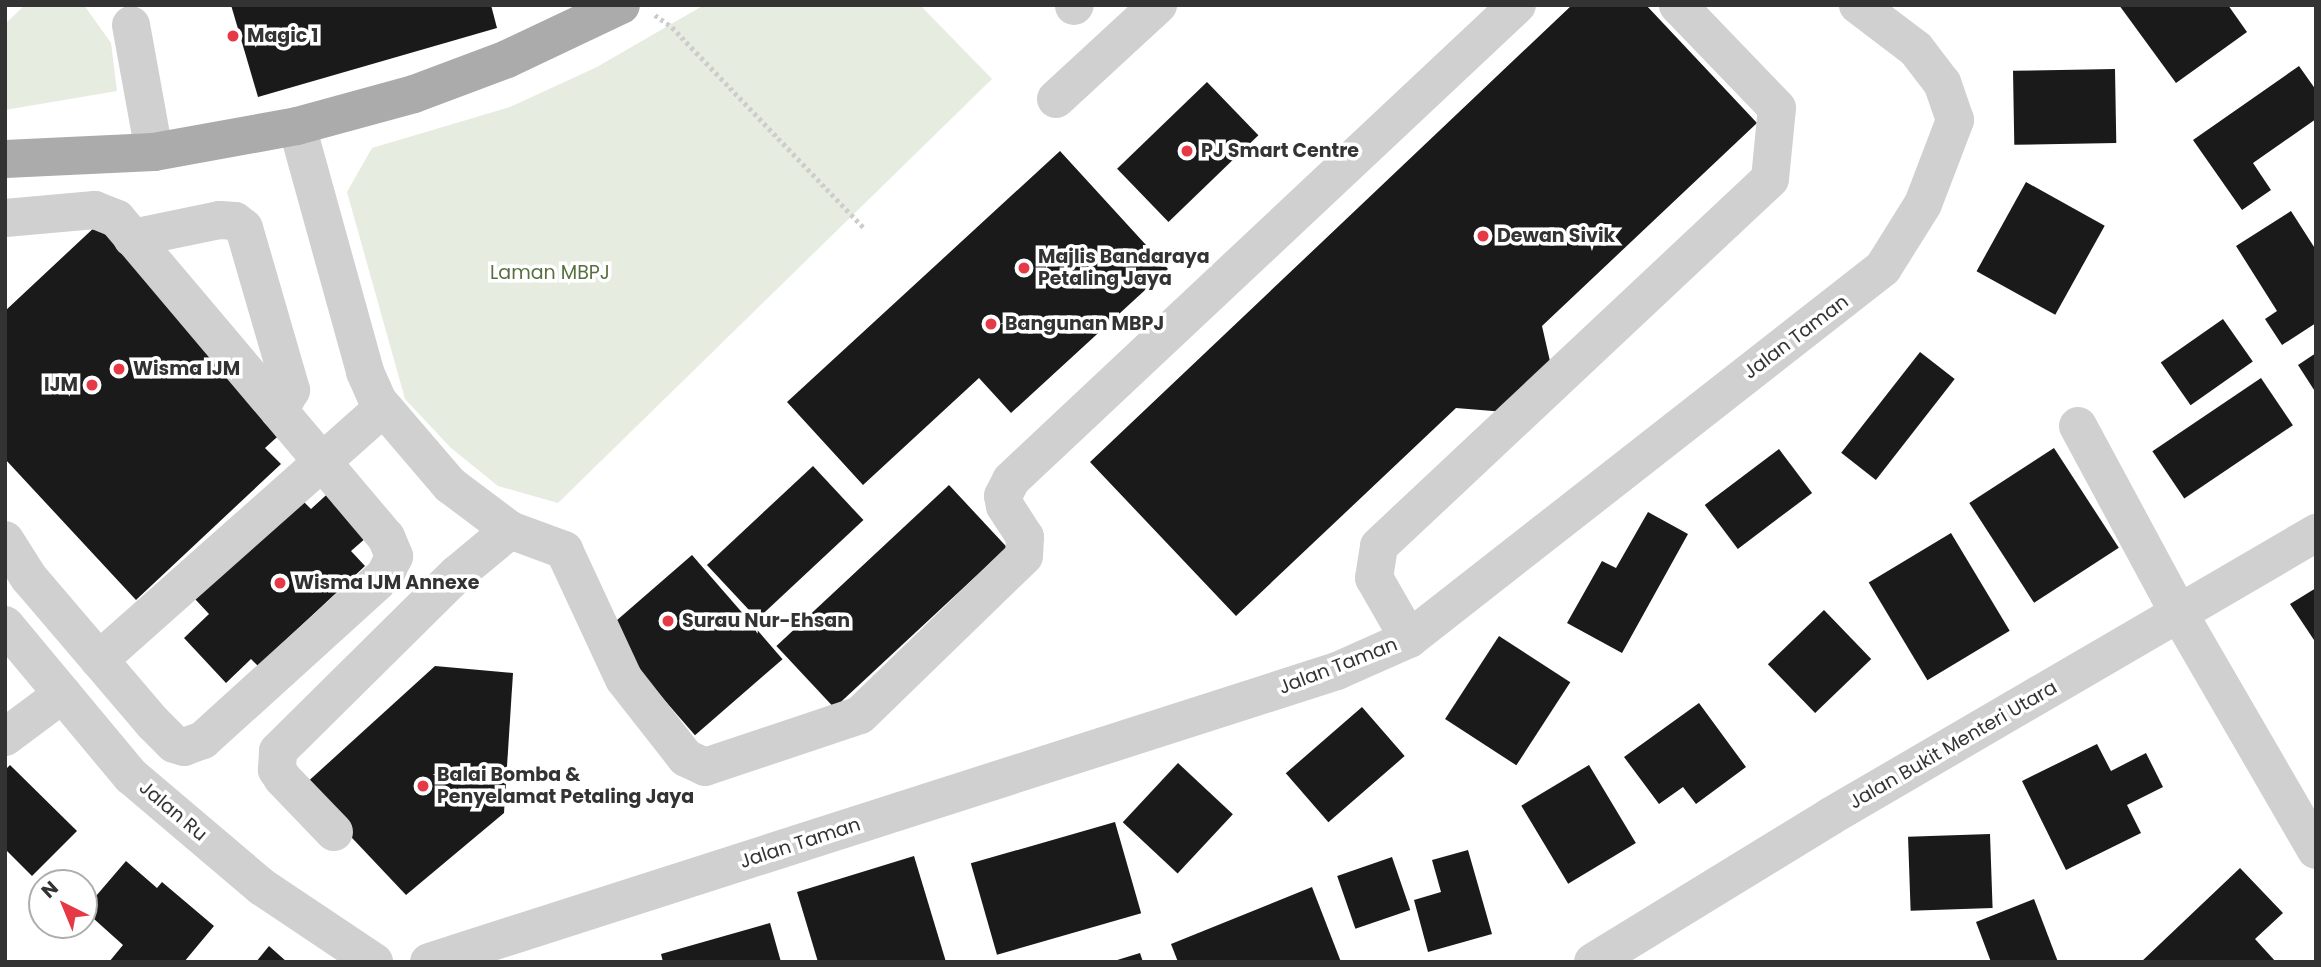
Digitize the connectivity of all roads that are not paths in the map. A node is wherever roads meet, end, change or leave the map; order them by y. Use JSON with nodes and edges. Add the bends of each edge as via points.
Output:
{"nodes":[{"id":1,"x":1158,"y":5,"type":"edge"},
{"id":2,"x":1517,"y":5,"type":"edge"},
{"id":3,"x":1678,"y":5,"type":"edge"},
{"id":4,"x":1858,"y":5,"type":"edge"},
{"id":5,"x":636,"y":9,"type":"edge"},
{"id":6,"x":133,"y":12,"type":"edge"},
{"id":7,"x":1056,"y":99,"type":"dead end"},
{"id":8,"x":297,"y":126,"type":"junction"},
{"id":9,"x":154,"y":152,"type":"junction"},
{"id":10,"x":5,"y":159,"type":"edge"},
{"id":11,"x":5,"y":218,"type":"edge"},
{"id":12,"x":132,"y":238,"type":"junction"},
{"id":13,"x":383,"y":408,"type":"junction"},
{"id":14,"x":279,"y":411,"type":"junction"},
{"id":15,"x":2078,"y":426,"type":"dead end"},
{"id":16,"x":321,"y":462,"type":"junction"},
{"id":17,"x":510,"y":530,"type":"junction"},
{"id":18,"x":2316,"y":533,"type":"edge"},
{"id":19,"x":5,"y":541,"type":"edge"},
{"id":20,"x":2178,"y":612,"type":"junction"},
{"id":21,"x":5,"y":625,"type":"edge"},
{"id":22,"x":1409,"y":639,"type":"junction"},
{"id":23,"x":99,"y":660,"type":"junction"},
{"id":24,"x":63,"y":694,"type":"junction"},
{"id":25,"x":5,"y":737,"type":"edge"},
{"id":26,"x":334,"y":832,"type":"dead end"},
{"id":27,"x":2316,"y":850,"type":"edge"},
{"id":28,"x":374,"y":962,"type":"edge"},
{"id":29,"x":429,"y":962,"type":"edge"},
{"id":30,"x":1594,"y":962,"type":"edge"}],
"edges":[{"from":1,"to":7,"type":"street"},
{"from":2,"to":17,"type":"street","via":[[1011,480],[1005,506],[1025,537],[1024,556],[855,719],[716,766],[694,764],[624,679],[564,550]]},
{"from":3,"to":22,"type":"street","via":[[1777,108],[1770,179],[1379,546],[1374,578]]},
{"from":4,"to":22,"type":"street","name":"Jalan Taman","via":[[1916,49],[1942,83],[1955,120],[1923,204],[1883,268]]},
{"from":5,"to":8,"type":"main road","via":[[414,94]]},
{"from":6,"to":9,"type":"street"},
{"from":8,"to":9,"type":"main road"},
{"from":8,"to":13,"type":"street","via":[[365,372]]},
{"from":9,"to":10,"type":"main road"},
{"from":11,"to":12,"type":"street","via":[[102,211]]},
{"from":12,"to":14,"type":"street"},
{"from":12,"to":14,"type":"street","via":[[220,220],[235,221],[244,228],[291,390]]},
{"from":13,"to":16,"type":"street"},
{"from":13,"to":17,"type":"street","via":[[450,485]]},
{"from":14,"to":16,"type":"street"},
{"from":15,"to":20,"type":"street"},
{"from":16,"to":23,"type":"street"},
{"from":16,"to":23,"type":"street","via":[[386,537],[394,556],[391,566],[203,740],[184,747],[174,744]]},
{"from":17,"to":26,"type":"street","via":[[457,574],[278,751],[277,770],[283,779]]},
{"from":18,"to":20,"type":"street","name":"Jalan Bukit Menteri Utara"},
{"from":19,"to":23,"type":"street","via":[[29,578]]},
{"from":20,"to":27,"type":"street"},
{"from":20,"to":30,"type":"street","name":"Jalan Bukit Menteri Utara"},
{"from":21,"to":24,"type":"street","name":"Jalan Ru"},
{"from":22,"to":29,"type":"street","name":"Jalan Taman","via":[[1337,671]]},
{"from":24,"to":25,"type":"street"},
{"from":24,"to":28,"type":"street","name":"Jalan Ru","via":[[131,776],[262,887]]}]}
